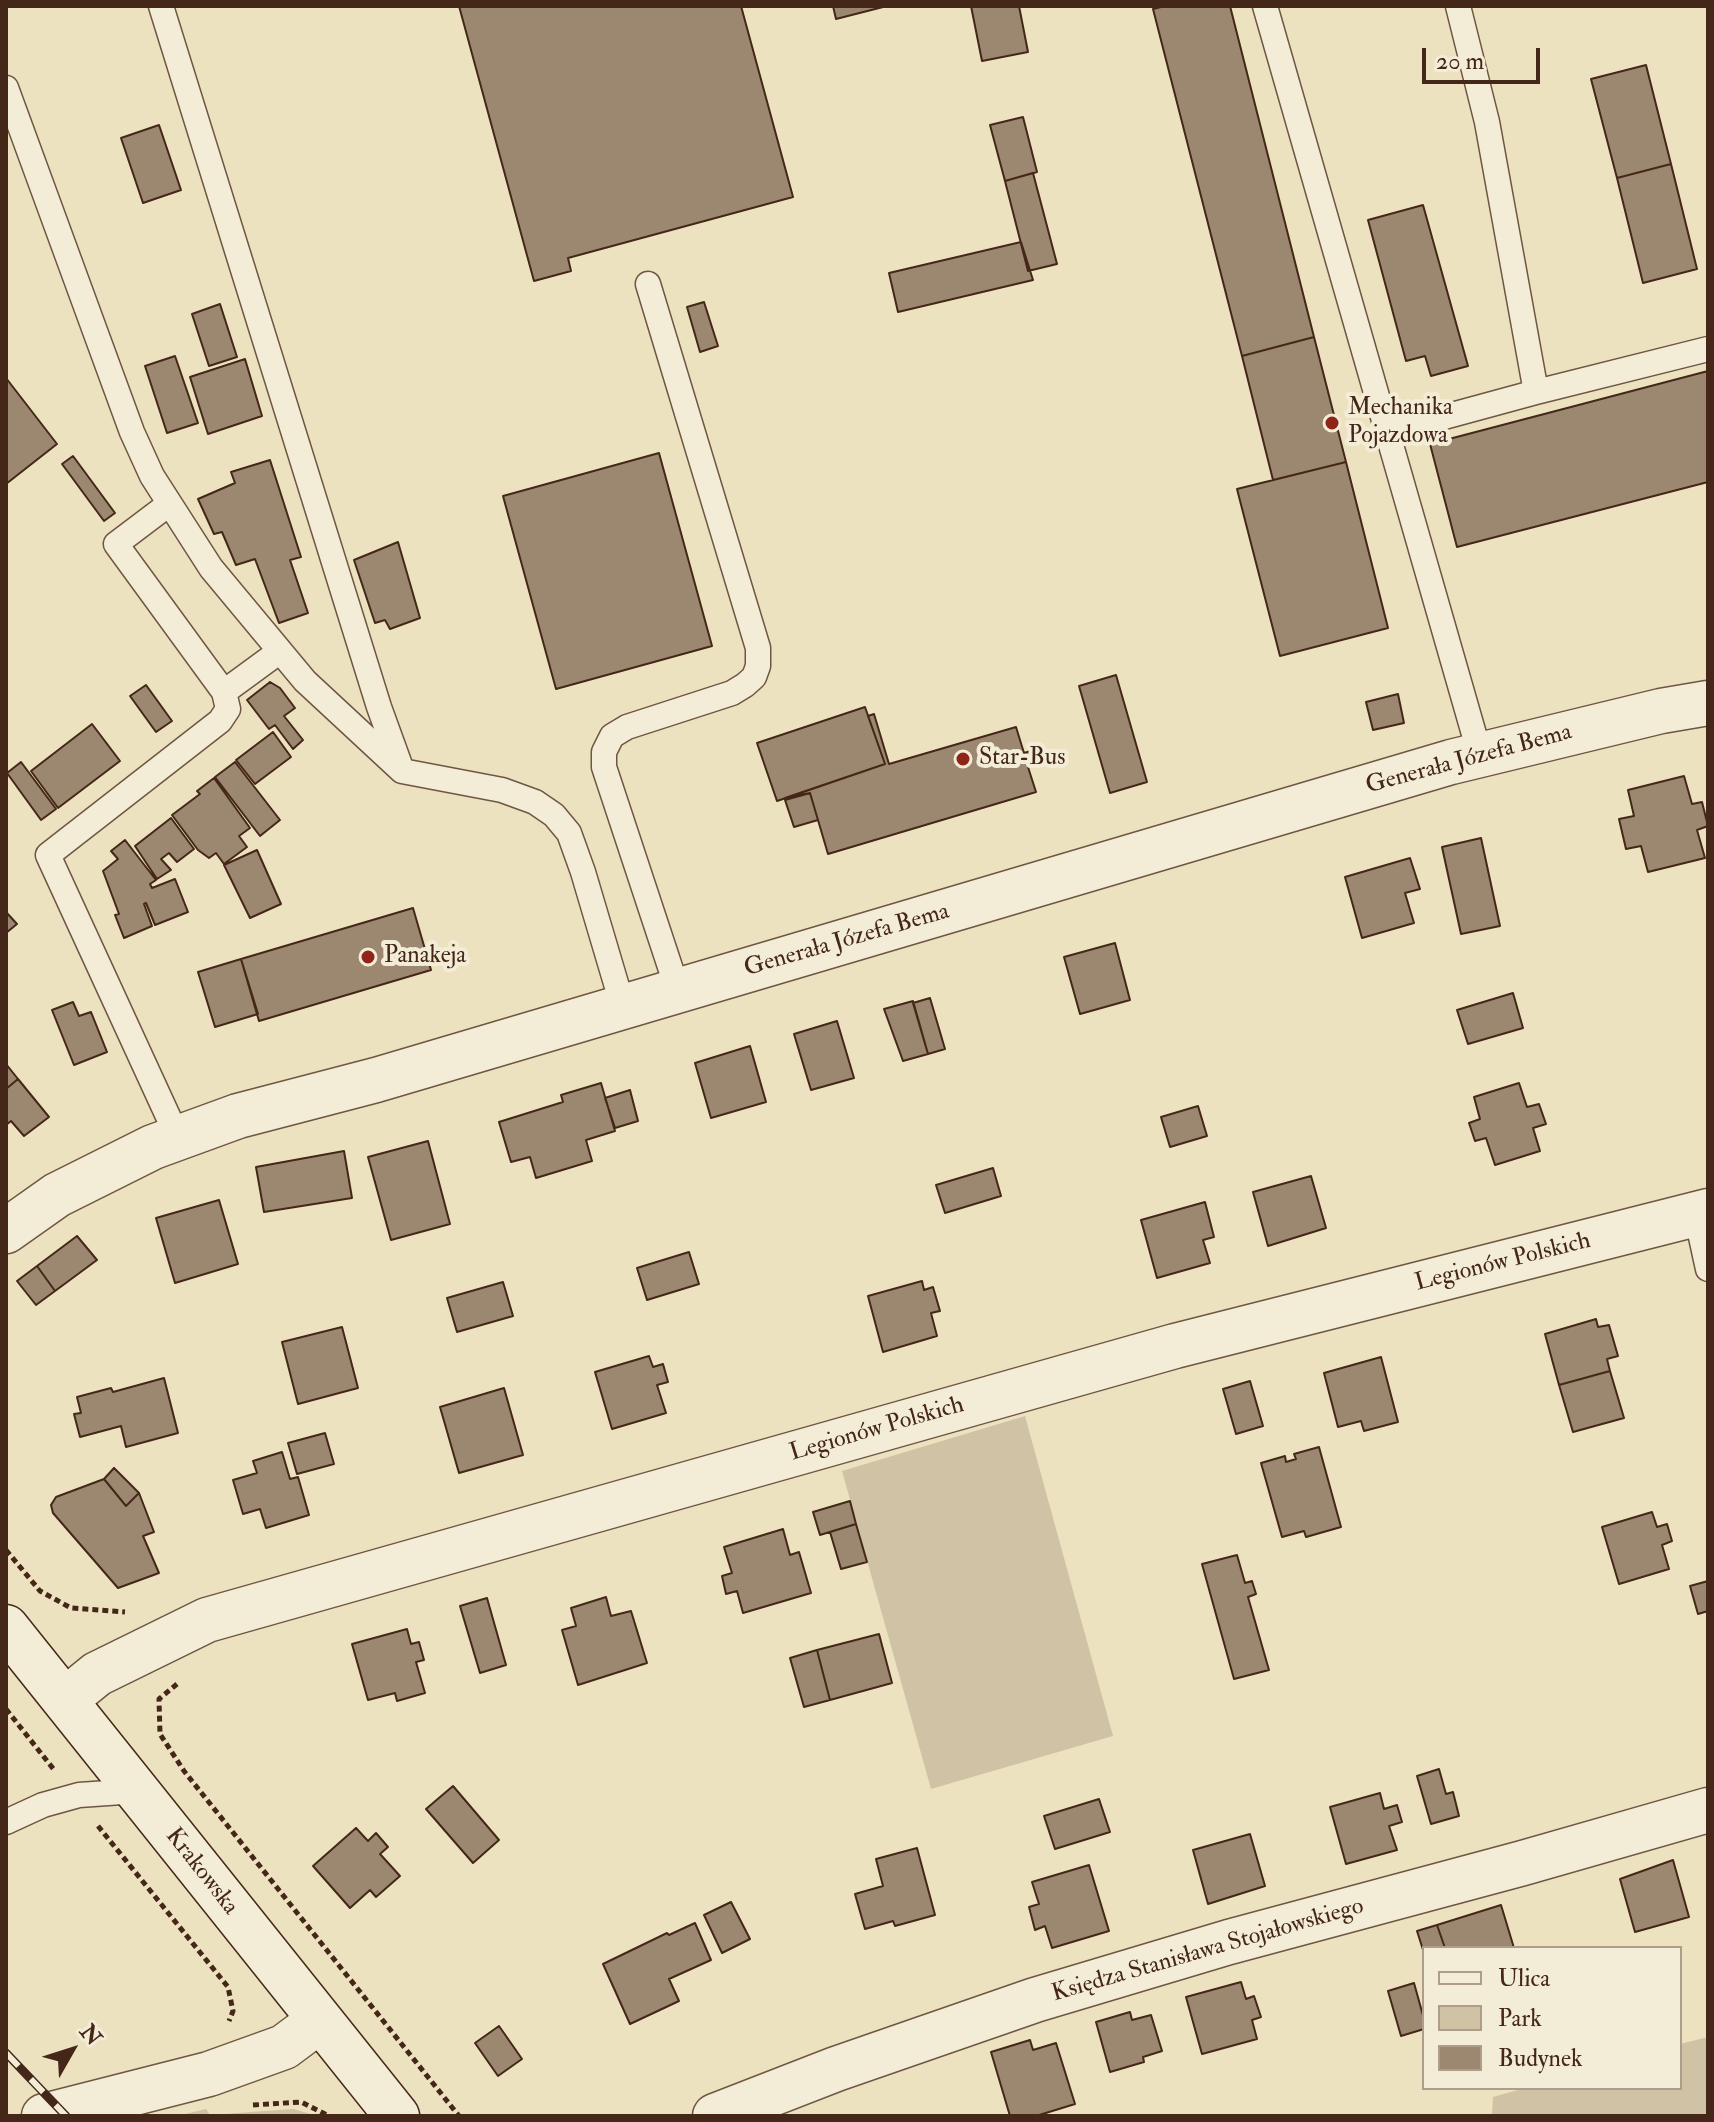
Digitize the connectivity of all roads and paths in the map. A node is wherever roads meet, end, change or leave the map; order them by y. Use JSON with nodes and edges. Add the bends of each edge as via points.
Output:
{"nodes":[{"id":1,"x":161,"y":6,"type":"edge"},
{"id":2,"x":1265,"y":6,"type":"edge"},
{"id":3,"x":1458,"y":6,"type":"edge"},
{"id":4,"x":6,"y":88,"type":"edge"},
{"id":5,"x":648,"y":284,"type":"dead end"},
{"id":6,"x":1708,"y":349,"type":"edge"},
{"id":7,"x":1536,"y":392,"type":"junction"},
{"id":8,"x":1389,"y":432,"type":"junction"},
{"id":9,"x":169,"y":504,"type":"junction"},
{"id":10,"x":280,"y":651,"type":"junction"},
{"id":11,"x":224,"y":692,"type":"junction"},
{"id":12,"x":1708,"y":703,"type":"edge"},
{"id":13,"x":1480,"y":755,"type":"junction"},
{"id":14,"x":402,"y":771,"type":"junction"},
{"id":15,"x":678,"y":991,"type":"junction"},
{"id":16,"x":623,"y":1007,"type":"junction"},
{"id":17,"x":178,"y":1138,"type":"junction"},
{"id":18,"x":1702,"y":1213,"type":"edge"},
{"id":19,"x":6,"y":1231,"type":"edge"},
{"id":20,"x":1708,"y":1269,"type":"edge"},
{"id":21,"x":6,"y":1550,"type":"edge"},
{"id":22,"x":135,"y":1611,"type":"dead end"},
{"id":23,"x":13,"y":1650,"type":"edge"},
{"id":24,"x":188,"y":1675,"type":"dead end"},
{"id":25,"x":65,"y":1700,"type":"junction"},
{"id":26,"x":6,"y":1709,"type":"edge"},
{"id":27,"x":137,"y":1791,"type":"junction"},
{"id":28,"x":74,"y":1797,"type":"junction"},
{"id":29,"x":1708,"y":1810,"type":"edge"},
{"id":30,"x":6,"y":1822,"type":"edge"},
{"id":31,"x":319,"y":2021,"type":"junction"},
{"id":32,"x":227,"y":2027,"type":"dead end"},
{"id":33,"x":239,"y":2106,"type":"dead end"},
{"id":34,"x":44,"y":2116,"type":"edge"},
{"id":35,"x":329,"y":2116,"type":"edge"},
{"id":36,"x":397,"y":2116,"type":"edge"},
{"id":37,"x":459,"y":2116,"type":"edge"},
{"id":38,"x":715,"y":2116,"type":"edge"}],
"edges":[{"from":1,"to":14,"type":"lane"},
{"from":2,"to":8,"type":"lane"},
{"from":3,"to":7,"type":"lane","via":[[1487,122]]},
{"from":4,"to":9,"type":"lane","via":[[132,432]]},
{"from":5,"to":15,"type":"lane","via":[[758,648],[758,666],[745,685],[627,727],[612,736],[604,752],[604,767]]},
{"from":6,"to":7,"type":"lane"},
{"from":7,"to":8,"type":"lane"},
{"from":8,"to":13,"type":"lane"},
{"from":9,"to":10,"type":"lane","via":[[211,568]]},
{"from":9,"to":11,"type":"lane","via":[[116,544]]},
{"from":10,"to":11,"type":"lane"},
{"from":10,"to":14,"type":"lane"},
{"from":11,"to":17,"type":"lane","via":[[228,709],[220,721],[48,855]]},
{"from":12,"to":13,"type":"street","name":"Generała Józefa Bema"},
{"from":13,"to":15,"type":"street","name":"Generała Józefa Bema"},
{"from":14,"to":16,"type":"lane","via":[[502,790],[554,815],[569,833]]},
{"from":15,"to":16,"type":"street","name":"Generała Józefa Bema"},
{"from":16,"to":17,"type":"street","name":"Generała Józefa Bema","via":[[238,1116]]},
{"from":17,"to":19,"type":"street","name":"Generała Józefa Bema","via":[[57,1195]]},
{"from":18,"to":20,"type":"lane"},
{"from":18,"to":25,"type":"street","name":"Legionów Polskich","via":[[1175,1346],[207,1620],[97,1674]]},
{"from":21,"to":22,"type":"path","via":[[40,1591],[71,1608]]},
{"from":23,"to":25,"type":"street","name":"Krakowska"},
{"from":24,"to":37,"type":"path","via":[[159,1699],[160,1734]]},
{"from":25,"to":27,"type":"street","name":"Krakowska"},
{"from":26,"to":28,"type":"path"},
{"from":27,"to":28,"type":"lane"},
{"from":27,"to":31,"type":"street","name":"Krakowska"},
{"from":28,"to":30,"type":"lane"},
{"from":28,"to":32,"type":"path","via":[[228,1987],[233,2011]]},
{"from":29,"to":38,"type":"street","name":"Księdza Stanisława Stojałowskiego","via":[[1035,2000]]},
{"from":31,"to":34,"type":"street","via":[[284,2047],[209,2074]]},
{"from":31,"to":36,"type":"street","name":"Krakowska"},
{"from":33,"to":35,"type":"path","via":[[301,2102]]}]}
